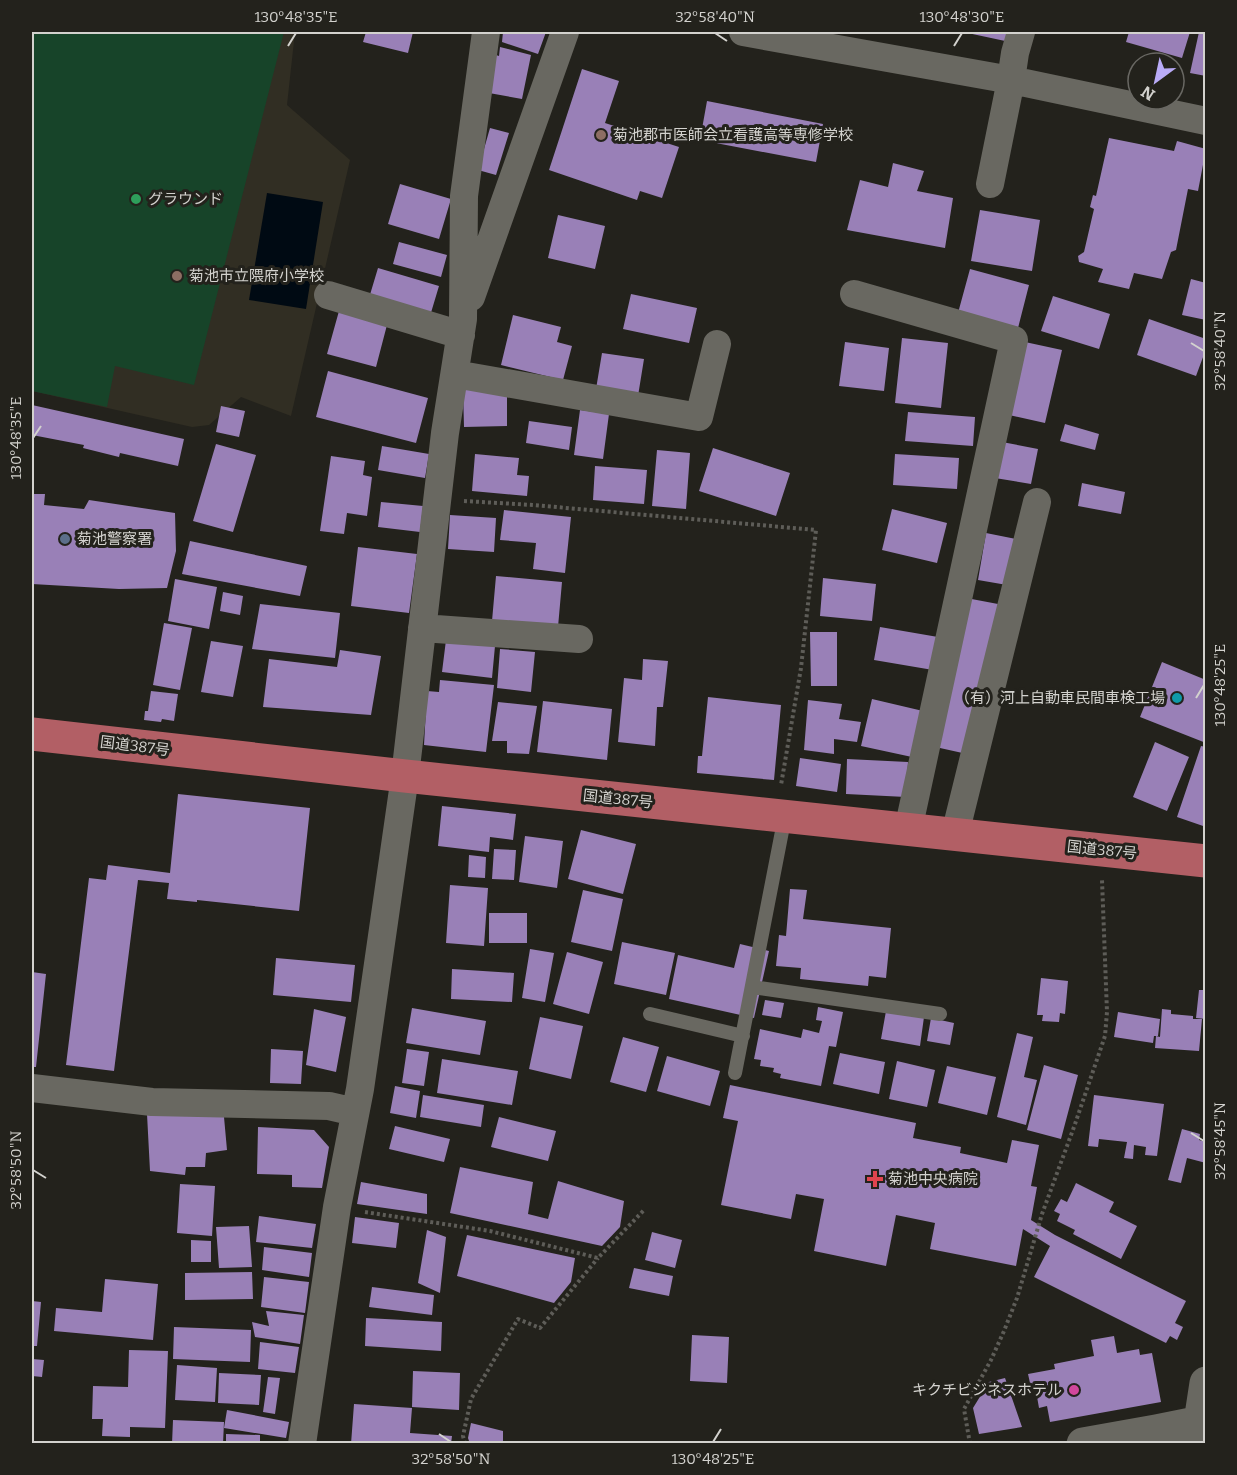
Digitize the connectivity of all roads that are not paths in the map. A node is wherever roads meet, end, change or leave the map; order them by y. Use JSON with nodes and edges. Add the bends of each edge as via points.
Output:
{"nodes":[{"id":1,"x":486,"y":32,"type":"edge"},
{"id":2,"x":565,"y":32,"type":"edge"},
{"id":3,"x":743,"y":32,"type":"edge"},
{"id":4,"x":1021,"y":32,"type":"edge"},
{"id":5,"x":1011,"y":80,"type":"junction"},
{"id":6,"x":1206,"y":121,"type":"edge"},
{"id":7,"x":990,"y":184,"type":"dead end"},
{"id":8,"x":854,"y":294,"type":"dead end"},
{"id":9,"x":328,"y":295,"type":"dead end"},
{"id":10,"x":462,"y":327,"type":"junction"},
{"id":11,"x":717,"y":344,"type":"dead end"},
{"id":12,"x":454,"y":374,"type":"junction"},
{"id":13,"x":1037,"y":502,"type":"dead end"},
{"id":14,"x":422,"y":628,"type":"junction"},
{"id":15,"x":579,"y":639,"type":"dead end"},
{"id":16,"x":32,"y":734,"type":"edge"},
{"id":17,"x":405,"y":776,"type":"junction"},
{"id":18,"x":781,"y":816,"type":"junction"},
{"id":19,"x":908,"y":830,"type":"junction"},
{"id":20,"x":955,"y":834,"type":"junction"},
{"id":21,"x":1206,"y":861,"type":"edge"},
{"id":22,"x":752,"y":987,"type":"junction"},
{"id":23,"x":650,"y":1014,"type":"dead end"},
{"id":24,"x":940,"y":1014,"type":"dead end"},
{"id":25,"x":743,"y":1036,"type":"junction"},
{"id":26,"x":735,"y":1073,"type":"dead end"},
{"id":27,"x":32,"y":1088,"type":"edge"},
{"id":28,"x":355,"y":1112,"type":"junction"},
{"id":29,"x":1206,"y":1383,"type":"edge"},
{"id":30,"x":1201,"y":1429,"type":"edge"},
{"id":31,"x":302,"y":1443,"type":"edge"},
{"id":32,"x":1083,"y":1443,"type":"edge"}],
"edges":[{"from":1,"to":10,"type":"street","via":[[465,196]]},
{"from":2,"to":10,"type":"street"},
{"from":3,"to":5,"type":"street"},
{"from":4,"to":5,"type":"street"},
{"from":5,"to":6,"type":"street"},
{"from":5,"to":7,"type":"street"},
{"from":8,"to":19,"type":"street","via":[[1014,340]]},
{"from":9,"to":10,"type":"street"},
{"from":10,"to":12,"type":"street"},
{"from":11,"to":12,"type":"street","via":[[699,417]]},
{"from":12,"to":14,"type":"street"},
{"from":13,"to":20,"type":"street"},
{"from":14,"to":15,"type":"street"},
{"from":14,"to":17,"type":"street"},
{"from":16,"to":17,"type":"highway","name":"国道387号"},
{"from":17,"to":18,"type":"highway","name":"国道387号"},
{"from":17,"to":28,"type":"street"},
{"from":18,"to":19,"type":"highway","name":"国道387号"},
{"from":18,"to":22,"type":"lane"},
{"from":19,"to":20,"type":"highway","name":"国道387号"},
{"from":20,"to":21,"type":"highway","name":"国道387号"},
{"from":22,"to":24,"type":"lane"},
{"from":22,"to":25,"type":"lane"},
{"from":23,"to":25,"type":"lane"},
{"from":25,"to":26,"type":"lane"},
{"from":27,"to":28,"type":"street","via":[[152,1102],[329,1106]]},
{"from":28,"to":31,"type":"street"},
{"from":29,"to":30,"type":"street"},
{"from":30,"to":32,"type":"street","via":[[1156,1431]]}]}
